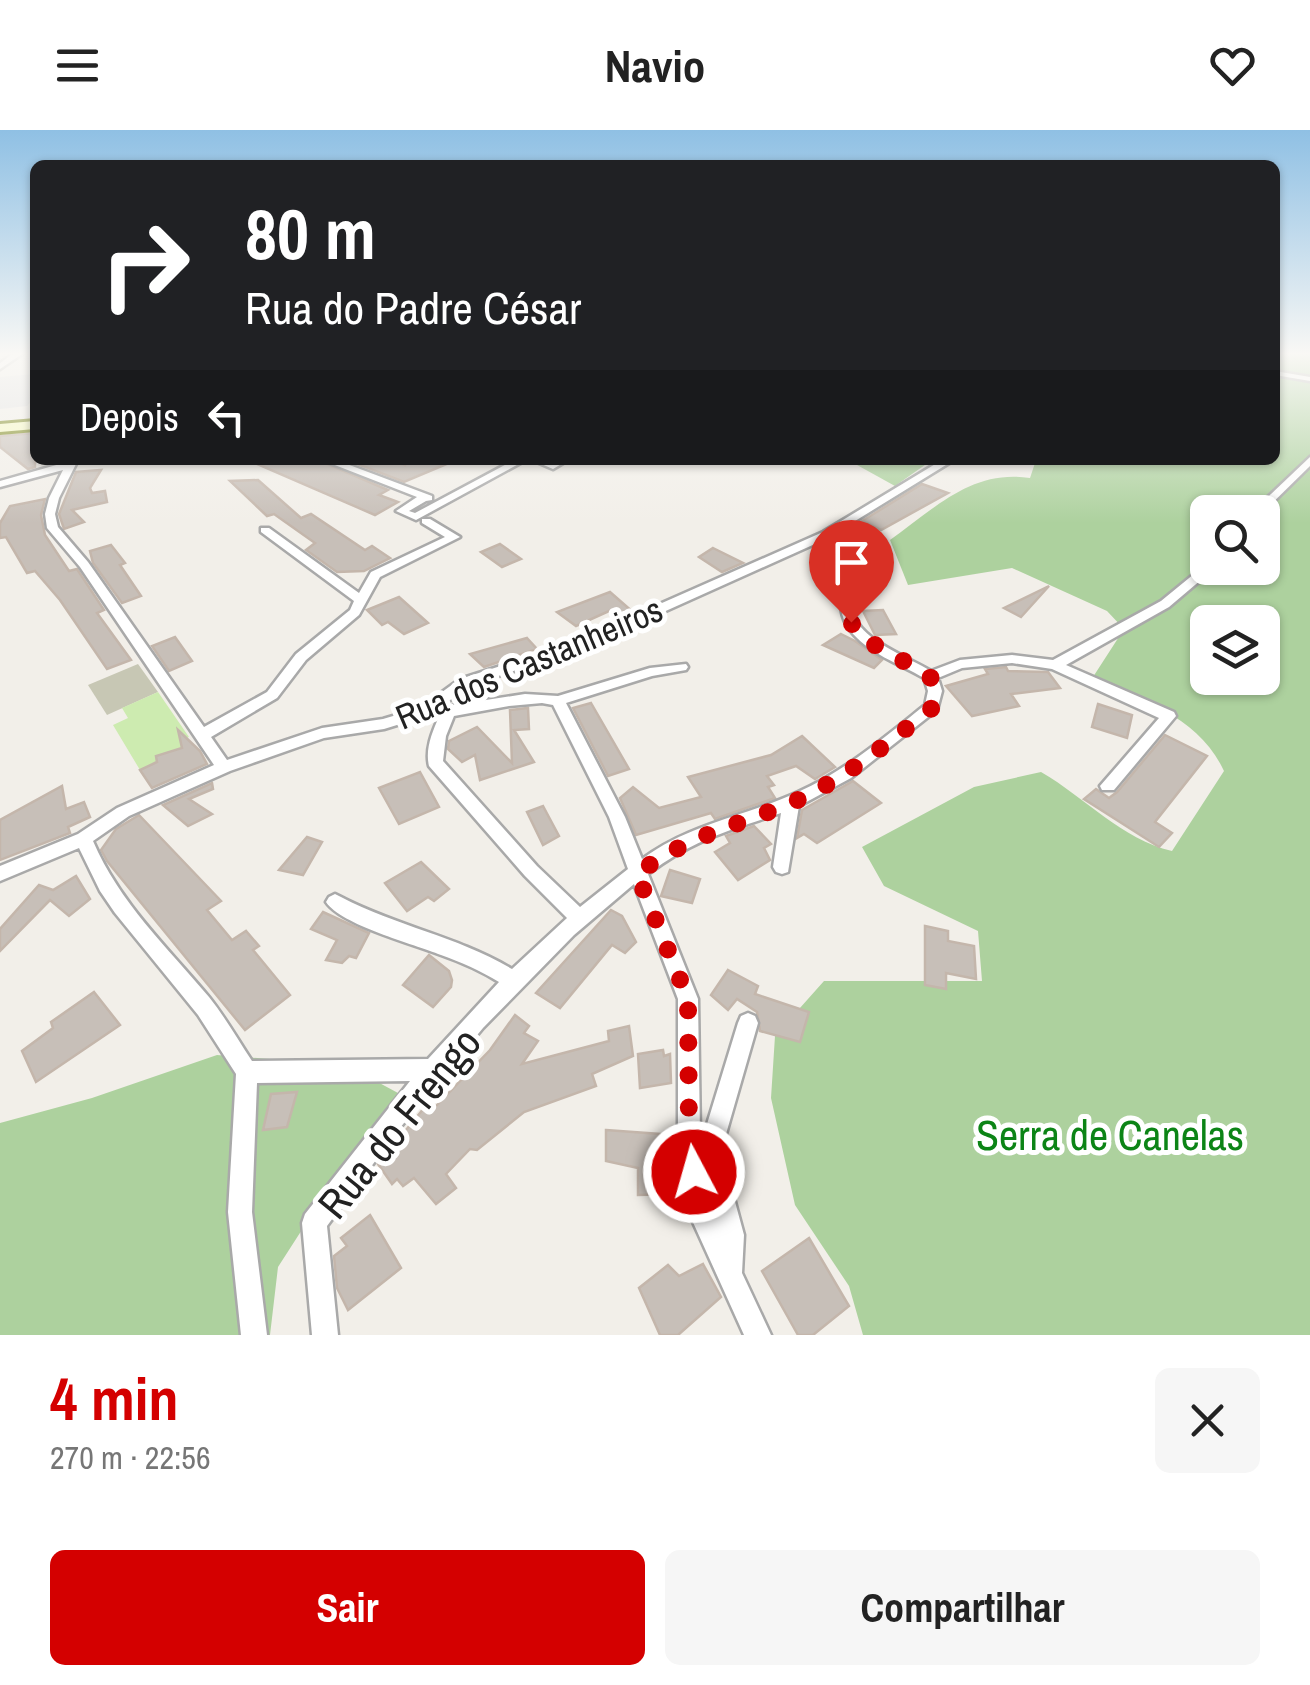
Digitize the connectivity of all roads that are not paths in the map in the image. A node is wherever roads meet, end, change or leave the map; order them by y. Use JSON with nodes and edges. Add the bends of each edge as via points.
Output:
{"nodes":[{"id":1,"x":30,"y":425,"type":"edge"},
{"id":2,"x":0,"y":428,"type":"edge"},
{"id":3,"x":1310,"y":460,"type":"edge"},
{"id":4,"x":63,"y":465,"type":"edge"},
{"id":5,"x":71,"y":465,"type":"edge"},
{"id":6,"x":340,"y":465,"type":"edge"},
{"id":7,"x":512,"y":465,"type":"edge"},
{"id":8,"x":941,"y":465,"type":"edge"},
{"id":9,"x":0,"y":484,"type":"edge"},
{"id":10,"x":1274,"y":495,"type":"edge"},
{"id":11,"x":426,"y":498,"type":"junction"},
{"id":12,"x":441,"y":503,"type":"junction"},
{"id":13,"x":421,"y":519,"type":"junction"},
{"id":14,"x":266,"y":530,"type":"dead end"},
{"id":15,"x":827,"y":534,"type":"junction"},
{"id":16,"x":1190,"y":584,"type":"edge"},
{"id":17,"x":362,"y":601,"type":"junction"},
{"id":18,"x":1055,"y":665,"type":"junction"},
{"id":19,"x":681,"y":667,"type":"dead end"},
{"id":20,"x":930,"y":676,"type":"junction"},
{"id":21,"x":558,"y":701,"type":"junction"},
{"id":22,"x":426,"y":711,"type":"junction"},
{"id":23,"x":448,"y":712,"type":"junction"},
{"id":24,"x":203,"y":736,"type":"junction"},
{"id":25,"x":224,"y":767,"type":"junction"},
{"id":26,"x":1108,"y":786,"type":"dead end"},
{"id":27,"x":791,"y":802,"type":"junction"},
{"id":28,"x":84,"y":840,"type":"junction"},
{"id":29,"x":782,"y":867,"type":"dead end"},
{"id":30,"x":0,"y":874,"type":"edge"},
{"id":31,"x":637,"y":874,"type":"junction"},
{"id":32,"x":335,"y":902,"type":"dead end"},
{"id":33,"x":580,"y":919,"type":"junction"},
{"id":34,"x":516,"y":982,"type":"junction"},
{"id":35,"x":748,"y":1023,"type":"dead end"},
{"id":36,"x":435,"y":1070,"type":"junction"},
{"id":37,"x":247,"y":1072,"type":"junction"},
{"id":38,"x":729,"y":1276,"type":"junction"},
{"id":39,"x":254,"y":1335,"type":"edge"},
{"id":40,"x":325,"y":1335,"type":"edge"},
{"id":41,"x":758,"y":1335,"type":"edge"}],
"edges":[{"from":1,"to":2,"type":"main road"},
{"from":3,"to":10,"type":"street"},
{"from":4,"to":9,"type":"street"},
{"from":5,"to":24,"type":"street","via":[[54,498],[53,528]]},
{"from":6,"to":11,"type":"street"},
{"from":7,"to":12,"type":"street"},
{"from":8,"to":15,"type":"street","name":"Rua dos Castanheiros"},
{"from":11,"to":12,"type":"street"},
{"from":11,"to":13,"type":"street","via":[[401,511]]},
{"from":12,"to":13,"type":"street"},
{"from":13,"to":17,"type":"street","via":[[454,537],[374,575]]},
{"from":14,"to":17,"type":"street"},
{"from":15,"to":20,"type":"street","via":[[842,550],[851,622],[859,636]]},
{"from":15,"to":22,"type":"street","name":"Rua dos Castanheiros","via":[[612,632],[464,682]]},
{"from":16,"to":18,"type":"street"},
{"from":17,"to":24,"type":"street","via":[[302,656],[272,696]]},
{"from":18,"to":20,"type":"street","via":[[1012,659],[960,664]]},
{"from":18,"to":26,"type":"street","via":[[1169,716]]},
{"from":19,"to":21,"type":"street"},
{"from":20,"to":27,"type":"street","name":"Rua do Frengo","via":[[932,708],[847,772]]},
{"from":21,"to":23,"type":"street","via":[[538,696]]},
{"from":21,"to":31,"type":"street","via":[[617,816]]},
{"from":22,"to":23,"type":"street"},
{"from":22,"to":25,"type":"street","name":"Rua dos Castanheiros","via":[[322,733]]},
{"from":23,"to":33,"type":"street","via":[[435,762]]},
{"from":24,"to":25,"type":"street"},
{"from":25,"to":28,"type":"street","name":"Rua dos Castanheiros","via":[[123,812]]},
{"from":27,"to":29,"type":"street"},
{"from":27,"to":31,"type":"street","name":"Rua do Frengo","via":[[670,848]]},
{"from":28,"to":30,"type":"street","name":"Rua dos Castanheiros"},
{"from":28,"to":37,"type":"street","via":[[94,867],[135,927],[206,1009]]},
{"from":31,"to":33,"type":"street","name":"Rua do Frengo"},
{"from":31,"to":38,"type":"street","via":[[688,999],[689,1135],[699,1209]]},
{"from":32,"to":34,"type":"street","via":[[480,958]]},
{"from":33,"to":34,"type":"street","name":"Rua do Frengo"},
{"from":34,"to":36,"type":"street","name":"Rua do Frengo"},
{"from":35,"to":38,"type":"street","via":[[714,1134],[716,1176],[732,1235]]},
{"from":36,"to":37,"type":"street"},
{"from":36,"to":40,"type":"street","name":"Rua do Frengo","via":[[314,1223]]},
{"from":37,"to":39,"type":"street","via":[[240,1212]]},
{"from":38,"to":41,"type":"street"}]}
